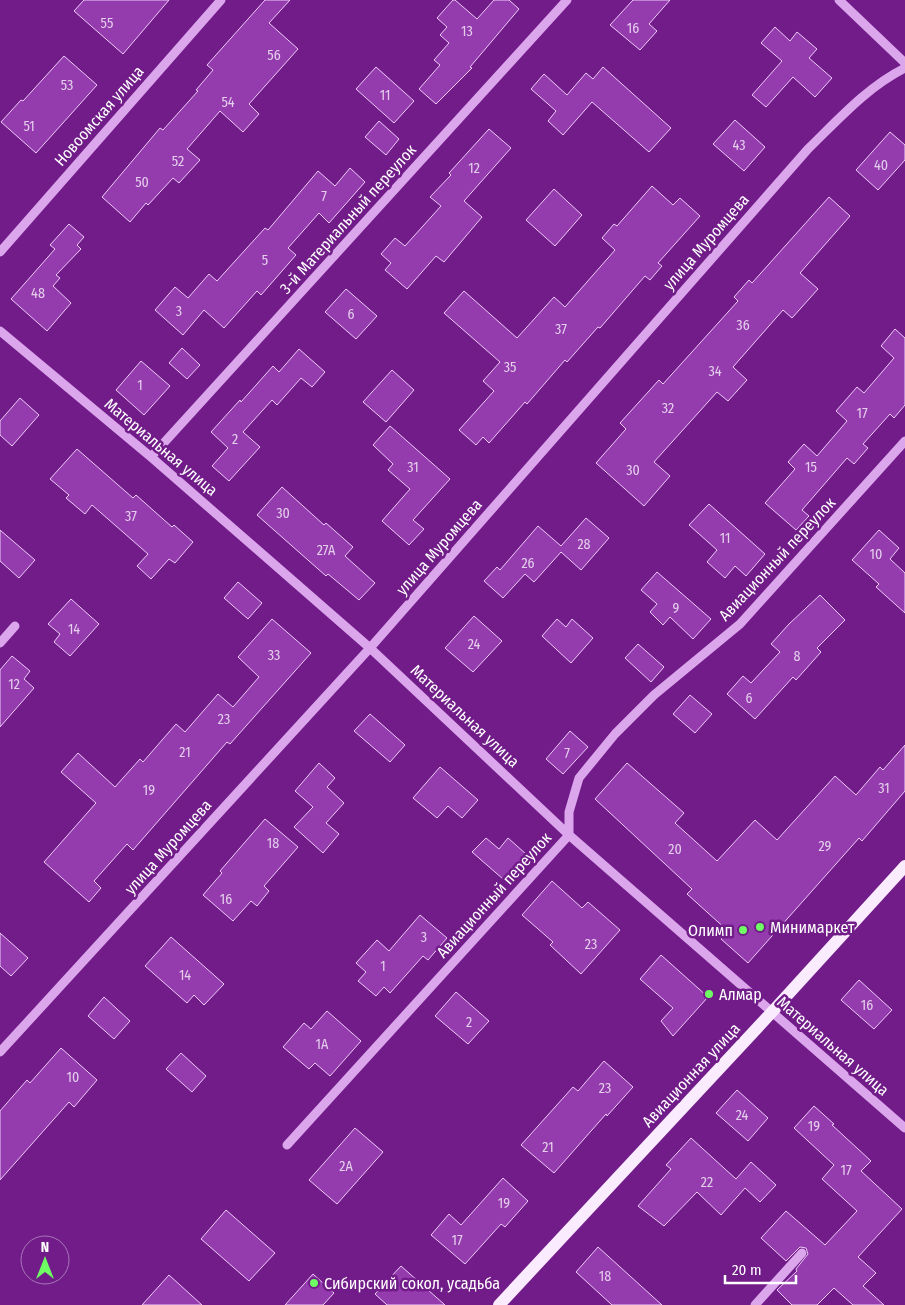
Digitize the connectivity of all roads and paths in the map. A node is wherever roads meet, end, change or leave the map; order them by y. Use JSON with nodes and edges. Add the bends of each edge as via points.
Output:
{"nodes":[{"id":1,"x":220,"y":0,"type":"edge"},
{"id":2,"x":567,"y":0,"type":"edge"},
{"id":3,"x":839,"y":0,"type":"edge"},
{"id":4,"x":905,"y":63,"type":"edge"},
{"id":5,"x":905,"y":68,"type":"edge"},
{"id":6,"x":0,"y":252,"type":"edge"},
{"id":7,"x":0,"y":331,"type":"edge"},
{"id":8,"x":905,"y":441,"type":"edge"},
{"id":9,"x":151,"y":457,"type":"junction"},
{"id":10,"x":15,"y":626,"type":"dead end"},
{"id":11,"x":0,"y":643,"type":"edge"},
{"id":12,"x":370,"y":648,"type":"junction"},
{"id":13,"x":569,"y":835,"type":"junction"},
{"id":14,"x":905,"y":866,"type":"edge"},
{"id":15,"x":772,"y":1012,"type":"junction"},
{"id":16,"x":0,"y":1052,"type":"edge"},
{"id":17,"x":905,"y":1128,"type":"edge"},
{"id":18,"x":287,"y":1145,"type":"dead end"},
{"id":19,"x":802,"y":1253,"type":"dead end"},
{"id":20,"x":499,"y":1305,"type":"edge"},
{"id":21,"x":755,"y":1305,"type":"edge"}],
"edges":[{"from":1,"to":6,"type":"street","name":"Новоомская улица"},
{"from":2,"to":9,"type":"street","name":"3-й Материальный переулок"},
{"from":3,"to":4,"type":"street"},
{"from":5,"to":12,"type":"street","name":"улица Муромцева","via":[[871,88],[808,149]]},
{"from":7,"to":9,"type":"street","name":"Материальная улица"},
{"from":8,"to":13,"type":"street","name":"Авиационный переулок","via":[[740,624],[654,696],[615,734],[579,778],[569,812]]},
{"from":9,"to":12,"type":"street","name":"Материальная улица"},
{"from":10,"to":11,"type":"street"},
{"from":12,"to":13,"type":"street","name":"Материальная улица"},
{"from":12,"to":16,"type":"street","name":"улица Муромцева"},
{"from":13,"to":15,"type":"street","name":"Материальная улица"},
{"from":13,"to":18,"type":"street","name":"Авиационный переулок"},
{"from":14,"to":15,"type":"main road","name":"Авиационная улица"},
{"from":15,"to":17,"type":"street","name":"Материальная улица"},
{"from":15,"to":20,"type":"main road","name":"Авиационная улица"},
{"from":19,"to":21,"type":"street"}]}
